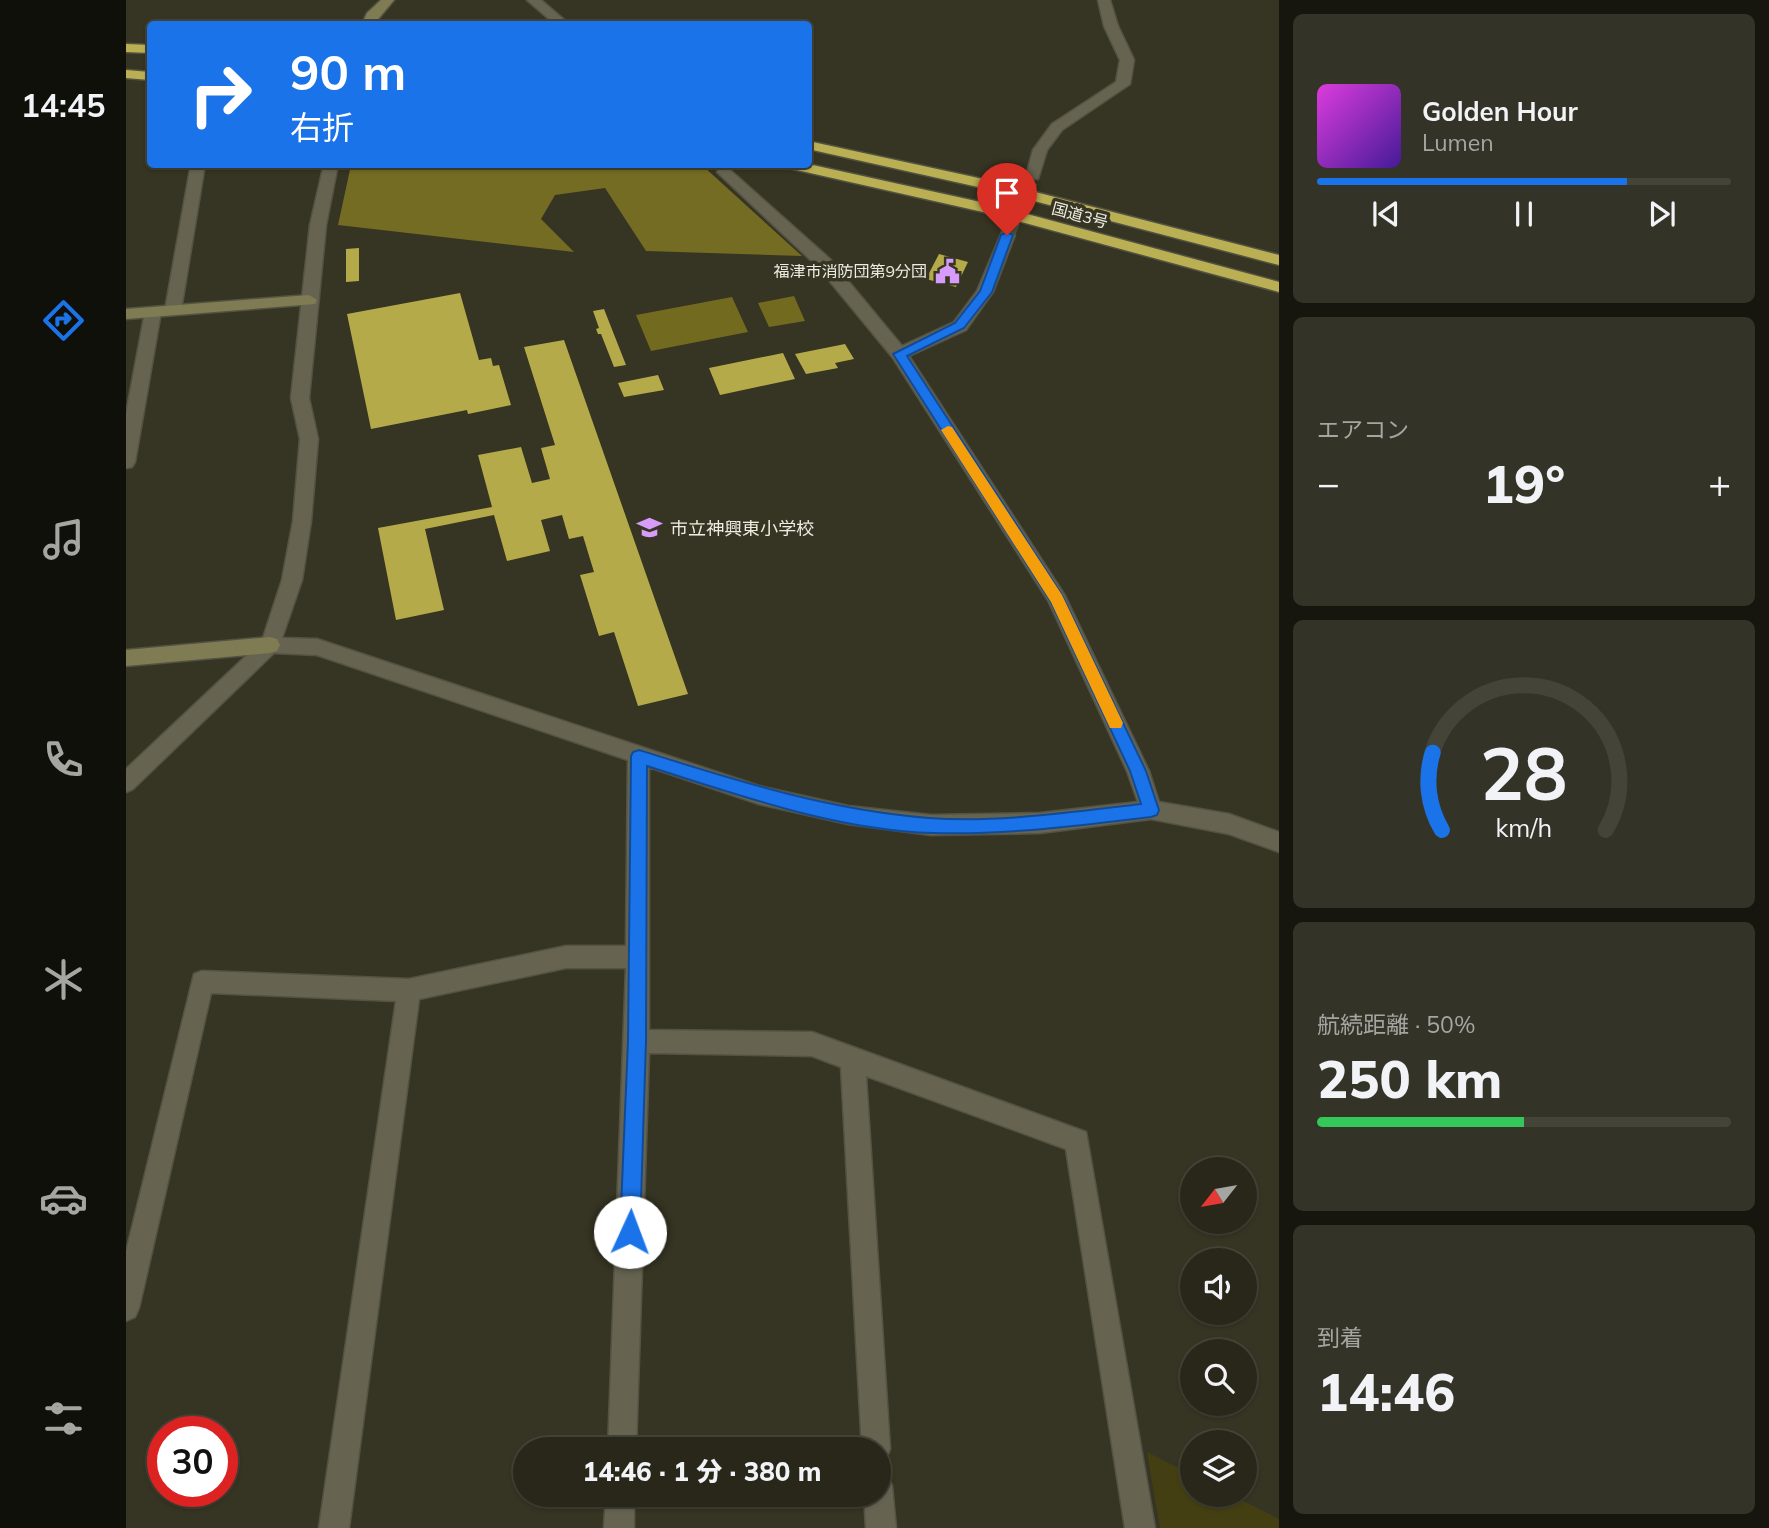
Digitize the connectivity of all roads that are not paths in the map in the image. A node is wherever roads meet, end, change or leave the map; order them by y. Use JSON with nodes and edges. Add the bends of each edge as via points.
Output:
{"nodes":[{"id":1,"x":388,"y":0,"type":"edge"},
{"id":2,"x":533,"y":0,"type":"edge"},
{"id":3,"x":1104,"y":0,"type":"edge"},
{"id":4,"x":370,"y":21,"type":"edge"},
{"id":5,"x":558,"y":21,"type":"edge"},
{"id":6,"x":126,"y":48,"type":"edge"},
{"id":7,"x":147,"y":49,"type":"edge"},
{"id":8,"x":126,"y":74,"type":"edge"},
{"id":9,"x":147,"y":76,"type":"edge"},
{"id":10,"x":812,"y":146,"type":"edge"},
{"id":11,"x":197,"y":168,"type":"edge"},
{"id":12,"x":330,"y":168,"type":"edge"},
{"id":13,"x":806,"y":168,"type":"edge"},
{"id":14,"x":724,"y":172,"type":"dead end"},
{"id":15,"x":1033,"y":176,"type":"tunnel mouth"},
{"id":16,"x":1007,"y":235,"type":"tunnel mouth"},
{"id":17,"x":1279,"y":260,"type":"edge"},
{"id":18,"x":1279,"y":287,"type":"edge"},
{"id":19,"x":309,"y":300,"type":"junction"},
{"id":20,"x":173,"y":310,"type":"junction"},
{"id":21,"x":153,"y":312,"type":"junction"},
{"id":22,"x":126,"y":314,"type":"edge"},
{"id":23,"x":899,"y":354,"type":"junction"},
{"id":24,"x":126,"y":462,"type":"edge"},
{"id":25,"x":270,"y":645,"type":"junction"},
{"id":26,"x":126,"y":658,"type":"edge"},
{"id":27,"x":639,"y":756,"type":"junction"},
{"id":28,"x":126,"y":783,"type":"edge"},
{"id":29,"x":1151,"y":810,"type":"junction"},
{"id":30,"x":1279,"y":842,"type":"edge"},
{"id":31,"x":636,"y":957,"type":"junction"},
{"id":32,"x":408,"y":990,"type":"junction"},
{"id":33,"x":637,"y":1041,"type":"junction"},
{"id":34,"x":853,"y":1060,"type":"junction"},
{"id":35,"x":126,"y":1308,"type":"edge"},
{"id":36,"x":622,"y":1437,"type":"edge"},
{"id":37,"x":875,"y":1437,"type":"edge"},
{"id":38,"x":620,"y":1507,"type":"edge"},
{"id":39,"x":880,"y":1507,"type":"edge"},
{"id":40,"x":334,"y":1528,"type":"edge"},
{"id":41,"x":619,"y":1528,"type":"edge"},
{"id":42,"x":881,"y":1528,"type":"edge"},
{"id":43,"x":1140,"y":1528,"type":"edge"}],
"edges":[{"from":1,"to":4,"type":"street"},
{"from":2,"to":5,"type":"street"},
{"from":3,"to":15,"type":"street","via":[[1127,60],[1123,84],[1057,127],[1040,150]]},
{"from":6,"to":7,"type":"highway"},
{"from":8,"to":9,"type":"highway"},
{"from":10,"to":17,"type":"highway","name":"国道3号","via":[[997,187]]},
{"from":11,"to":20,"type":"street"},
{"from":12,"to":19,"type":"street"},
{"from":13,"to":18,"type":"highway","name":"国道3号","via":[[994,210]]},
{"from":14,"to":23,"type":"street","via":[[824,262]]},
{"from":16,"to":23,"type":"street","via":[[985,292],[960,326]]},
{"from":19,"to":20,"type":"street"},
{"from":19,"to":25,"type":"street","via":[[300,398],[309,439],[302,521],[292,580]]},
{"from":20,"to":21,"type":"street"},
{"from":21,"to":22,"type":"street"},
{"from":21,"to":24,"type":"street"},
{"from":23,"to":29,"type":"street","via":[[1057,599],[1138,771]]},
{"from":25,"to":26,"type":"street"},
{"from":25,"to":27,"type":"street","via":[[317,647]]},
{"from":25,"to":28,"type":"street"},
{"from":27,"to":29,"type":"street","via":[[759,795],[848,816],[931,825],[1040,823]]},
{"from":27,"to":31,"type":"street"},
{"from":29,"to":30,"type":"street","via":[[1229,824]]},
{"from":31,"to":32,"type":"street","via":[[566,957]]},
{"from":31,"to":33,"type":"street"},
{"from":32,"to":35,"type":"street","via":[[202,982]]},
{"from":32,"to":40,"type":"street"},
{"from":33,"to":34,"type":"street","via":[[812,1044]]},
{"from":33,"to":36,"type":"street"},
{"from":34,"to":37,"type":"street"},
{"from":34,"to":43,"type":"street","via":[[1077,1141]]},
{"from":38,"to":41,"type":"street"},
{"from":39,"to":42,"type":"street"}]}
